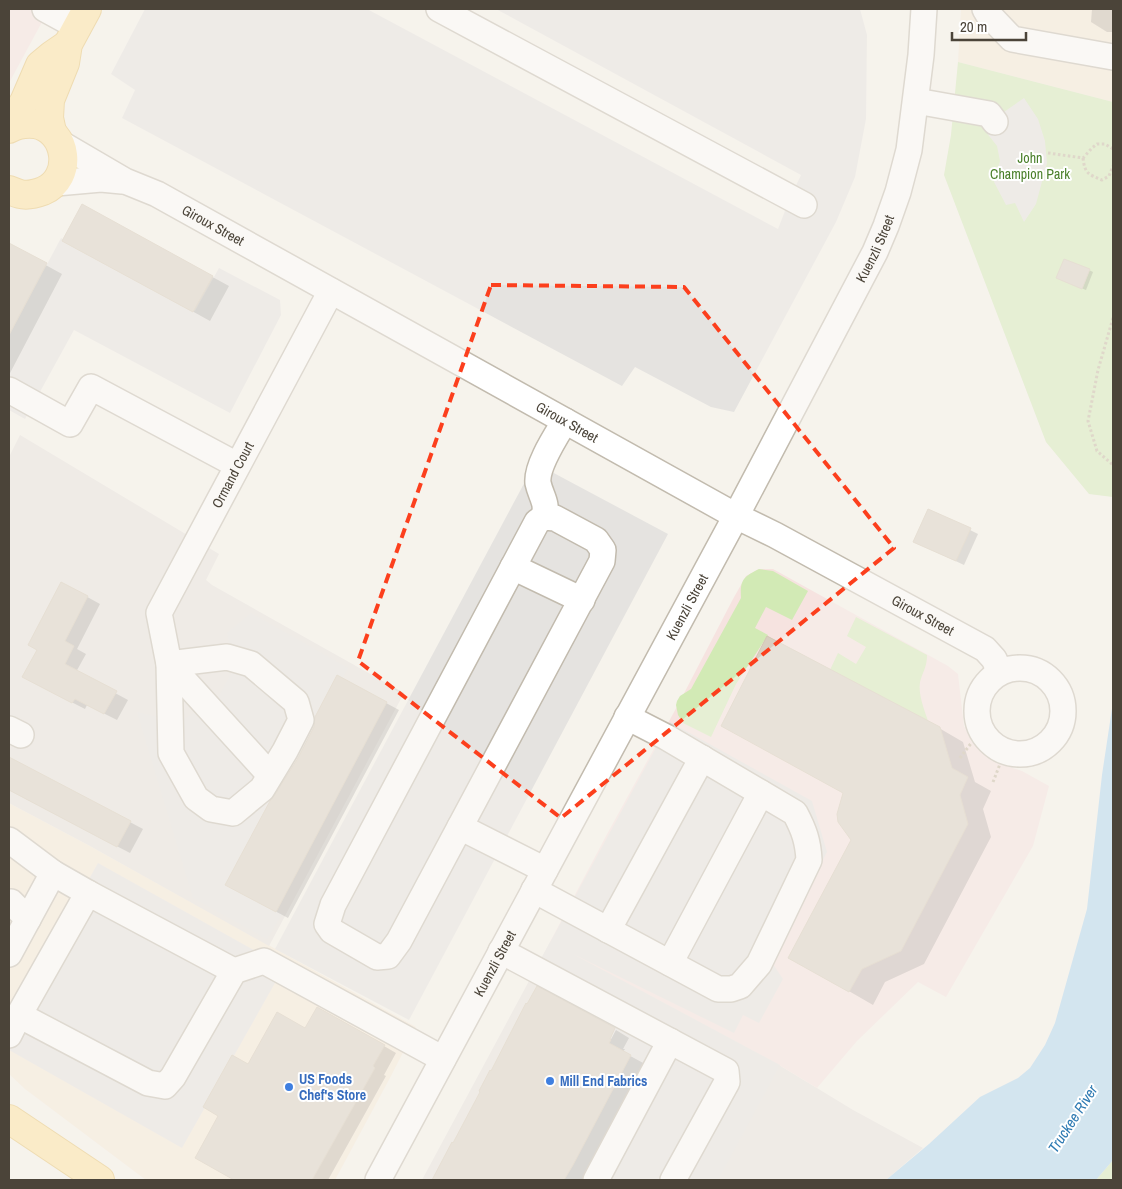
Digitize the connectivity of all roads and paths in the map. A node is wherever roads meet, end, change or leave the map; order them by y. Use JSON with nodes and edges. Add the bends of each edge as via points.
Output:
{"nodes":[{"id":1,"x":45,"y":9,"type":"edge"},
{"id":2,"x":439,"y":9,"type":"edge"},
{"id":3,"x":924,"y":9,"type":"edge"},
{"id":4,"x":986,"y":9,"type":"edge"},
{"id":5,"x":78,"y":26,"type":"edge"},
{"id":6,"x":1113,"y":58,"type":"edge"},
{"id":7,"x":916,"y":102,"type":"junction"},
{"id":8,"x":995,"y":122,"type":"dead end"},
{"id":9,"x":9,"y":125,"type":"edge"},
{"id":10,"x":9,"y":129,"type":"edge"},
{"id":11,"x":56,"y":138,"type":"junction"},
{"id":12,"x":1113,"y":149,"type":"edge"},
{"id":13,"x":1048,"y":153,"type":"dead end"},
{"id":14,"x":1083,"y":158,"type":"junction"},
{"id":15,"x":1113,"y":166,"type":"edge"},
{"id":16,"x":1112,"y":173,"type":"edge"},
{"id":17,"x":125,"y":181,"type":"junction"},
{"id":18,"x":56,"y":182,"type":"junction"},
{"id":19,"x":11,"y":193,"type":"edge"},
{"id":20,"x":804,"y":205,"type":"dead end"},
{"id":21,"x":331,"y":291,"type":"junction"},
{"id":22,"x":1113,"y":318,"type":"edge"},
{"id":23,"x":9,"y":390,"type":"edge"},
{"id":24,"x":565,"y":421,"type":"junction"},
{"id":25,"x":237,"y":465,"type":"junction"},
{"id":26,"x":1113,"y":465,"type":"edge"},
{"id":27,"x":736,"y":516,"type":"junction"},
{"id":28,"x":544,"y":518,"type":"junction"},
{"id":29,"x":513,"y":567,"type":"junction"},
{"id":30,"x":582,"y":600,"type":"junction"},
{"id":31,"x":169,"y":664,"type":"junction"},
{"id":32,"x":1000,"y":672,"type":"dead end"},
{"id":33,"x":627,"y":717,"type":"junction"},
{"id":34,"x":972,"y":742,"type":"dead end"},
{"id":35,"x":702,"y":758,"type":"junction"},
{"id":36,"x":960,"y":758,"type":"dead end"},
{"id":37,"x":1000,"y":764,"type":"dead end"},
{"id":38,"x":270,"y":775,"type":"junction"},
{"id":39,"x":994,"y":782,"type":"dead end"},
{"id":40,"x":761,"y":793,"type":"junction"},
{"id":41,"x":460,"y":827,"type":"junction"},
{"id":42,"x":9,"y":840,"type":"edge"},
{"id":43,"x":53,"y":873,"type":"junction"},
{"id":44,"x":540,"y":880,"type":"junction"},
{"id":45,"x":88,"y":893,"type":"junction"},
{"id":46,"x":608,"y":930,"type":"junction"},
{"id":47,"x":10,"y":948,"type":"edge"},
{"id":48,"x":502,"y":951,"type":"junction"},
{"id":49,"x":670,"y":963,"type":"junction"},
{"id":50,"x":234,"y":971,"type":"junction"},
{"id":51,"x":13,"y":1025,"type":"edge"},
{"id":52,"x":670,"y":1041,"type":"junction"},
{"id":53,"x":443,"y":1059,"type":"junction"},
{"id":54,"x":9,"y":1119,"type":"edge"},
{"id":55,"x":100,"y":1180,"type":"edge"},
{"id":56,"x":378,"y":1180,"type":"edge"},
{"id":57,"x":596,"y":1180,"type":"edge"},
{"id":58,"x":673,"y":1180,"type":"edge"}],
"edges":[{"from":1,"to":5,"type":"street"},
{"from":2,"to":20,"type":"street"},
{"from":3,"to":7,"type":"street","name":"Kuenzli Street"},
{"from":4,"to":6,"type":"street","via":[[1012,39]]},
{"from":5,"to":9,"type":"main road","via":[[40,66],[24,102]]},
{"from":5,"to":11,"type":"main road","via":[[50,100],[49,118]]},
{"from":7,"to":8,"type":"street","via":[[989,114]]},
{"from":7,"to":27,"type":"street","name":"Kuenzli Street","via":[[910,150],[875,252]]},
{"from":10,"to":11,"type":"main road","via":[[28,123],[41,126]]},
{"from":11,"to":17,"type":"street","name":"Giroux Street"},
{"from":11,"to":18,"type":"main road","via":[[64,156],[63,169]]},
{"from":12,"to":14,"type":"path","via":[[1097,144]]},
{"from":13,"to":14,"type":"path"},
{"from":14,"to":16,"type":"path","via":[[1089,175],[1102,180]]},
{"from":15,"to":16,"type":"path"},
{"from":17,"to":18,"type":"street","name":"Giroux Street"},
{"from":17,"to":21,"type":"street","name":"Giroux Street","via":[[157,194]]},
{"from":18,"to":19,"type":"main road","via":[[34,195]]},
{"from":21,"to":24,"type":"street","name":"Giroux Street"},
{"from":21,"to":25,"type":"street","name":"Ormand Court"},
{"from":22,"to":26,"type":"path","via":[[1088,421],[1096,451]]},
{"from":23,"to":25,"type":"street","via":[[70,424],[91,387]]},
{"from":24,"to":27,"type":"street","name":"Giroux Street"},
{"from":24,"to":28,"type":"street","via":[[540,465],[538,481],[546,508]]},
{"from":25,"to":31,"type":"street","name":"Ormand Court","via":[[159,613]]},
{"from":27,"to":32,"type":"street","name":"Giroux Street","via":[[985,649]]},
{"from":27,"to":33,"type":"street","name":"Kuenzli Street"},
{"from":28,"to":29,"type":"street","via":[[537,522]]},
{"from":28,"to":30,"type":"street","via":[[555,518],[596,540],[603,550],[602,561]]},
{"from":29,"to":30,"type":"street"},
{"from":29,"to":41,"type":"street","via":[[333,905],[327,924],[332,931],[377,957],[388,956],[399,942]]},
{"from":30,"to":41,"type":"street"},
{"from":31,"to":38,"type":"street"},
{"from":31,"to":38,"type":"street","via":[[227,657],[251,664],[296,702],[300,720]]},
{"from":31,"to":38,"type":"street","name":"Ormand Court","via":[[171,753],[196,798],[211,809],[234,813],[262,789]]},
{"from":33,"to":35,"type":"street"},
{"from":33,"to":44,"type":"street","name":"Kuenzli Street"},
{"from":34,"to":36,"type":"path"},
{"from":35,"to":40,"type":"street"},
{"from":35,"to":46,"type":"street"},
{"from":37,"to":39,"type":"path"},
{"from":40,"to":49,"type":"street"},
{"from":40,"to":49,"type":"street","via":[[795,813],[805,830],[809,860],[759,964],[740,986],[718,989]]},
{"from":41,"to":44,"type":"street"},
{"from":42,"to":43,"type":"street"},
{"from":43,"to":45,"type":"street"},
{"from":43,"to":47,"type":"street","via":[[20,911]]},
{"from":44,"to":46,"type":"street"},
{"from":44,"to":48,"type":"street","name":"Kuenzli Street"},
{"from":45,"to":50,"type":"street"},
{"from":45,"to":51,"type":"street"},
{"from":46,"to":49,"type":"street"},
{"from":48,"to":52,"type":"street"},
{"from":48,"to":53,"type":"street","name":"Kuenzli Street"},
{"from":50,"to":51,"type":"street","via":[[165,1086],[148,1083]]},
{"from":50,"to":53,"type":"street","via":[[264,961]]},
{"from":52,"to":57,"type":"street"},
{"from":52,"to":58,"type":"street","via":[[726,1071],[727,1082]]},
{"from":53,"to":56,"type":"street","name":"Kuenzli Street"},
{"from":54,"to":55,"type":"main road"}]}
